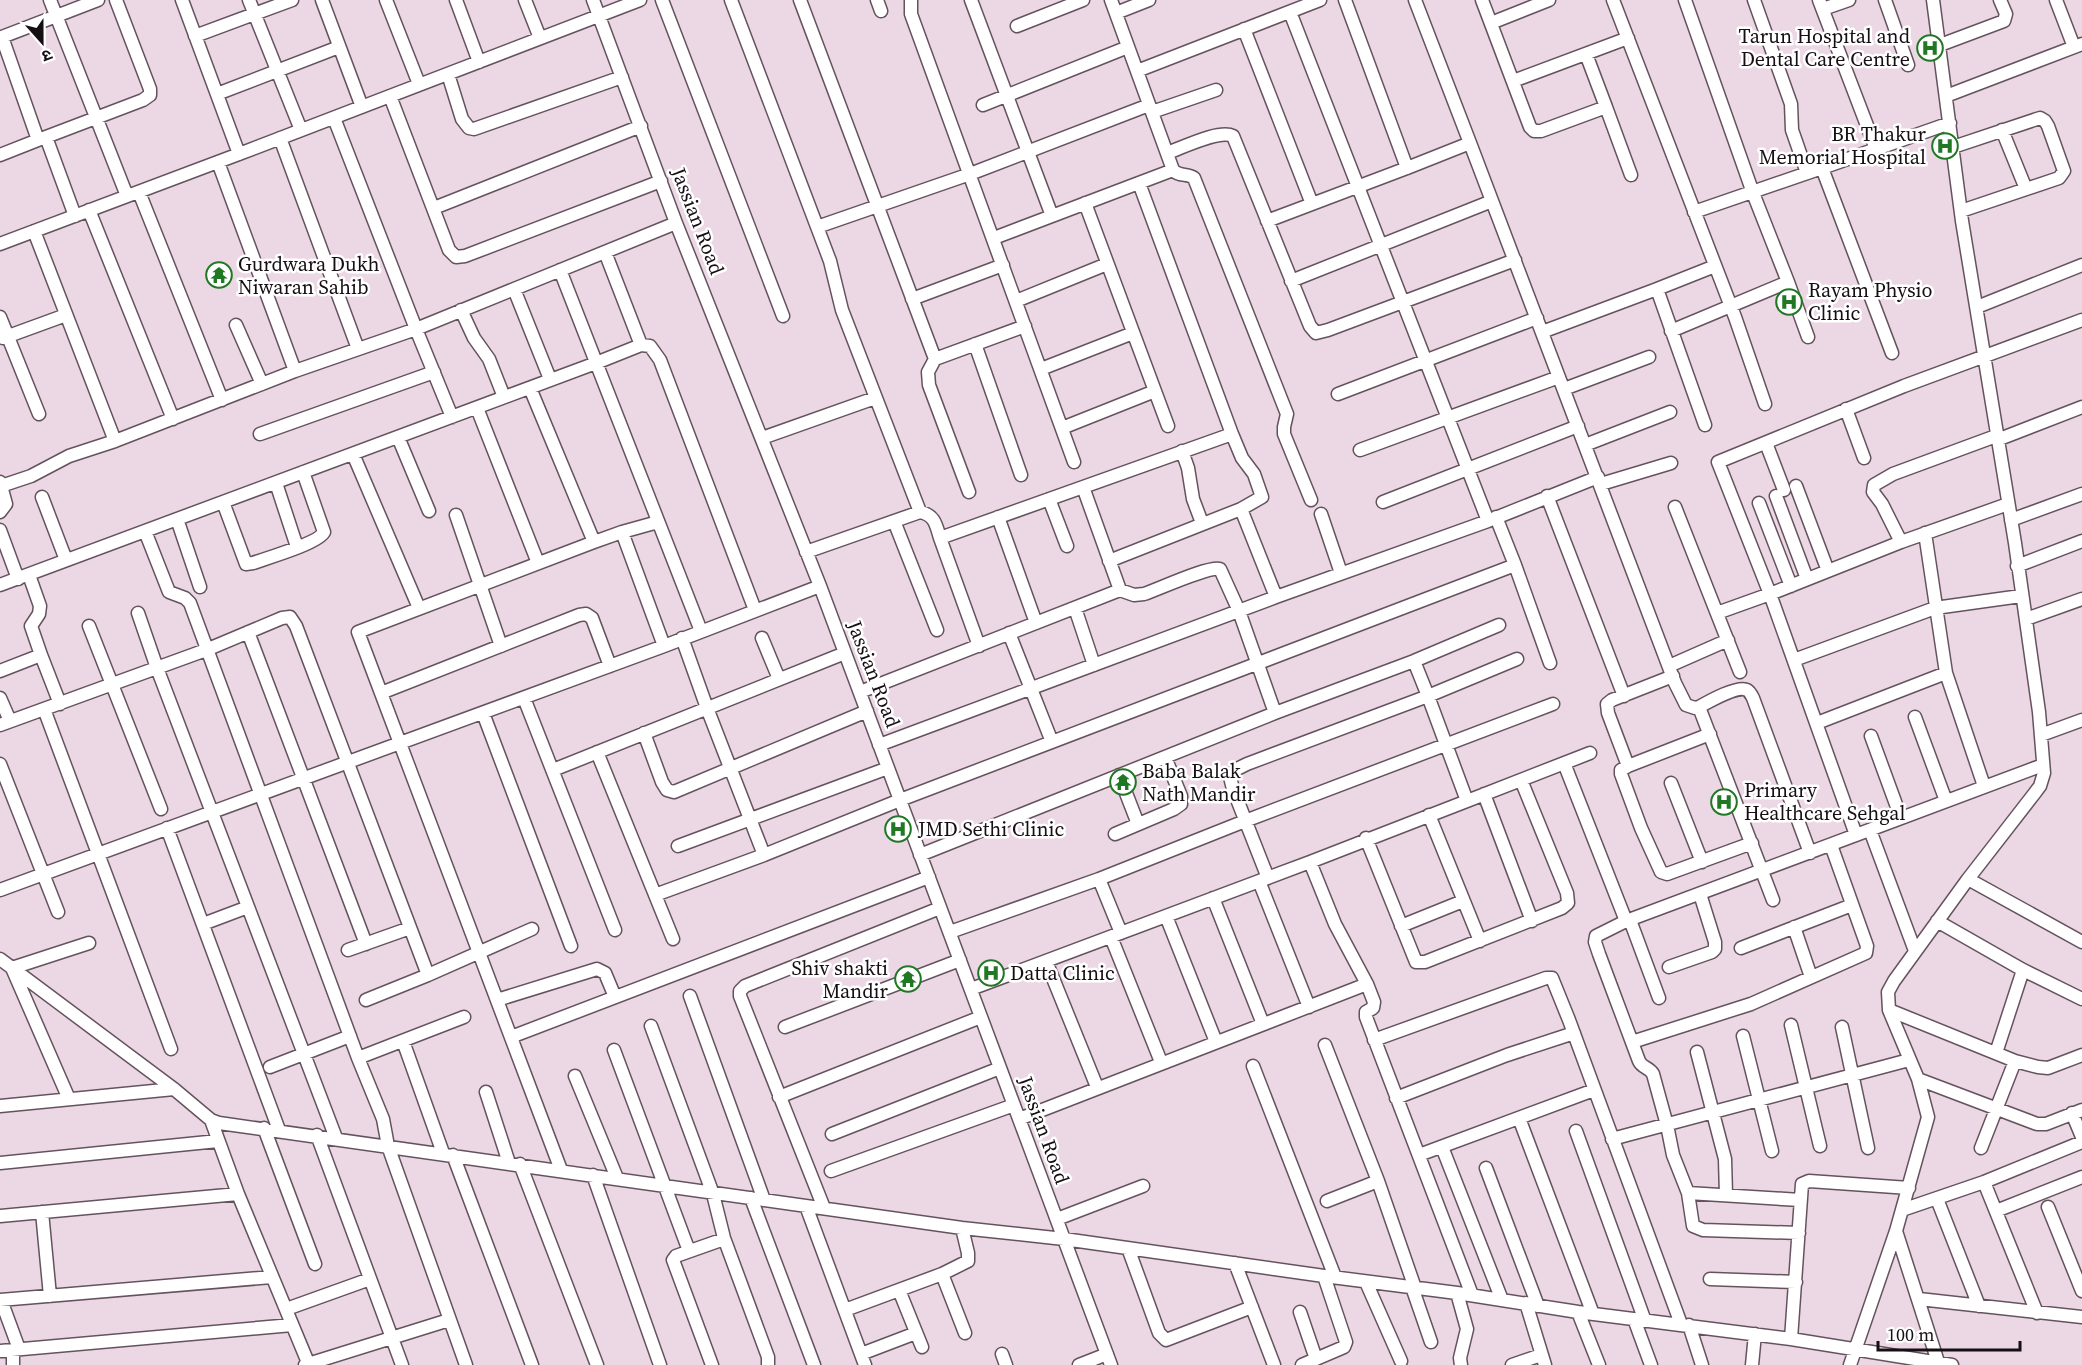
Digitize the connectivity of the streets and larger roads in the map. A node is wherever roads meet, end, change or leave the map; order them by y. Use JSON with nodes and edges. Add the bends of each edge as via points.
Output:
{"nodes":[{"id":1,"x":50,"y":0,"type":"edge"},
{"id":2,"x":98,"y":0,"type":"edge"},
{"id":3,"x":116,"y":0,"type":"edge"},
{"id":4,"x":182,"y":0,"type":"edge"},
{"id":5,"x":249,"y":0,"type":"edge"},
{"id":6,"x":292,"y":0,"type":"edge"},
{"id":7,"x":322,"y":0,"type":"edge"},
{"id":8,"x":386,"y":0,"type":"edge"},
{"id":9,"x":456,"y":0,"type":"edge"},
{"id":10,"x":525,"y":0,"type":"edge"},
{"id":11,"x":593,"y":0,"type":"edge"},
{"id":12,"x":640,"y":0,"type":"edge"},
{"id":13,"x":662,"y":0,"type":"edge"},
{"id":14,"x":731,"y":0,"type":"edge"},
{"id":15,"x":800,"y":0,"type":"edge"},
{"id":16,"x":911,"y":0,"type":"edge"},
{"id":17,"x":971,"y":0,"type":"edge"},
{"id":18,"x":1083,"y":0,"type":"edge"},
{"id":19,"x":1111,"y":0,"type":"edge"},
{"id":20,"x":1149,"y":0,"type":"edge"},
{"id":21,"x":1320,"y":0,"type":"edge"},
{"id":22,"x":1345,"y":0,"type":"edge"},
{"id":23,"x":1415,"y":0,"type":"edge"},
{"id":24,"x":1482,"y":0,"type":"edge"},
{"id":25,"x":1549,"y":0,"type":"edge"},
{"id":26,"x":1685,"y":0,"type":"edge"},
{"id":27,"x":1754,"y":0,"type":"edge"},
{"id":28,"x":1849,"y":0,"type":"edge"},
{"id":29,"x":1885,"y":0,"type":"edge"},
{"id":30,"x":1933,"y":0,"type":"edge"},
{"id":31,"x":2000,"y":0,"type":"edge"},
{"id":32,"x":2056,"y":0,"type":"edge"},
{"id":33,"x":1617,"y":1,"type":"edge"},
{"id":34,"x":1821,"y":4,"type":"edge"},
{"id":35,"x":1290,"y":12,"type":"junction"},
{"id":36,"x":1116,"y":13,"type":"junction"},
{"id":37,"x":254,"y":14,"type":"junction"},
{"id":38,"x":598,"y":15,"type":"junction"},
{"id":39,"x":56,"y":16,"type":"junction"},
{"id":40,"x":1491,"y":23,"type":"junction"},
{"id":41,"x":1017,"y":26,"type":"dead end"},
{"id":42,"x":1244,"y":29,"type":"junction"},
{"id":43,"x":1,"y":34,"type":"edge"},
{"id":44,"x":195,"y":36,"type":"junction"},
{"id":45,"x":540,"y":38,"type":"junction"},
{"id":46,"x":1628,"y":38,"type":"junction"},
{"id":47,"x":1940,"y":45,"type":"junction"},
{"id":48,"x":339,"y":47,"type":"junction"},
{"id":49,"x":1128,"y":47,"type":"junction"},
{"id":50,"x":2079,"y":47,"type":"edge"},
{"id":51,"x":1586,"y":54,"type":"junction"},
{"id":52,"x":479,"y":62,"type":"junction"},
{"id":53,"x":1908,"y":65,"type":"dead end"},
{"id":54,"x":278,"y":70,"type":"junction"},
{"id":55,"x":1137,"y":71,"type":"junction"},
{"id":56,"x":448,"y":74,"type":"junction"},
{"id":57,"x":622,"y":77,"type":"junction"},
{"id":58,"x":1513,"y":81,"type":"junction"},
{"id":59,"x":419,"y":84,"type":"junction"},
{"id":60,"x":1216,"y":90,"type":"dead end"},
{"id":61,"x":217,"y":94,"type":"junction"},
{"id":62,"x":1007,"y":95,"type":"junction"},
{"id":63,"x":390,"y":96,"type":"junction"},
{"id":64,"x":1946,"y":96,"type":"junction"},
{"id":65,"x":983,"y":105,"type":"dead end"},
{"id":66,"x":362,"y":107,"type":"junction"},
{"id":67,"x":1606,"y":107,"type":"junction"},
{"id":68,"x":1151,"y":108,"type":"junction"},
{"id":69,"x":95,"y":118,"type":"junction"},
{"id":70,"x":334,"y":118,"type":"junction"},
{"id":71,"x":1950,"y":123,"type":"junction"},
{"id":72,"x":641,"y":126,"type":"junction"},
{"id":73,"x":301,"y":130,"type":"junction"},
{"id":74,"x":2002,"y":130,"type":"junction"},
{"id":75,"x":42,"y":138,"type":"junction"},
{"id":76,"x":280,"y":138,"type":"junction"},
{"id":77,"x":1470,"y":142,"type":"junction"},
{"id":78,"x":1953,"y":147,"type":"junction"},
{"id":79,"x":1876,"y":149,"type":"junction"},
{"id":80,"x":1028,"y":152,"type":"junction"},
{"id":81,"x":1167,"y":153,"type":"junction"},
{"id":82,"x":239,"y":154,"type":"junction"},
{"id":83,"x":0,"y":155,"type":"edge"},
{"id":84,"x":218,"y":162,"type":"junction"},
{"id":85,"x":1407,"y":168,"type":"junction"},
{"id":86,"x":1822,"y":168,"type":"junction"},
{"id":87,"x":1173,"y":170,"type":"junction"},
{"id":88,"x":1807,"y":173,"type":"junction"},
{"id":89,"x":970,"y":174,"type":"junction"},
{"id":90,"x":1631,"y":175,"type":"dead end"},
{"id":91,"x":661,"y":181,"type":"junction"},
{"id":92,"x":1139,"y":183,"type":"junction"},
{"id":93,"x":1358,"y":187,"type":"junction"},
{"id":94,"x":2026,"y":189,"type":"junction"},
{"id":95,"x":1754,"y":193,"type":"junction"},
{"id":96,"x":133,"y":194,"type":"junction"},
{"id":97,"x":1492,"y":201,"type":"junction"},
{"id":98,"x":1085,"y":203,"type":"junction"},
{"id":99,"x":1312,"y":204,"type":"junction"},
{"id":100,"x":878,"y":206,"type":"junction"},
{"id":101,"x":434,"y":208,"type":"junction"},
{"id":102,"x":89,"y":210,"type":"junction"},
{"id":103,"x":1961,"y":211,"type":"junction"},
{"id":104,"x":1694,"y":212,"type":"junction"},
{"id":105,"x":75,"y":216,"type":"junction"},
{"id":106,"x":1052,"y":216,"type":"junction"},
{"id":107,"x":1267,"y":221,"type":"junction"},
{"id":108,"x":676,"y":223,"type":"junction"},
{"id":109,"x":817,"y":227,"type":"junction"},
{"id":110,"x":34,"y":231,"type":"junction"},
{"id":111,"x":994,"y":238,"type":"junction"},
{"id":112,"x":0,"y":244,"type":"edge"},
{"id":113,"x":1381,"y":246,"type":"junction"},
{"id":114,"x":605,"y":252,"type":"junction"},
{"id":115,"x":1515,"y":260,"type":"junction"},
{"id":116,"x":1107,"y":264,"type":"junction"},
{"id":117,"x":1003,"y":265,"type":"junction"},
{"id":118,"x":2082,"y":265,"type":"edge"},
{"id":119,"x":1715,"y":266,"type":"junction"},
{"id":120,"x":560,"y":270,"type":"junction"},
{"id":121,"x":1291,"y":281,"type":"junction"},
{"id":122,"x":1788,"y":282,"type":"junction"},
{"id":123,"x":514,"y":289,"type":"junction"},
{"id":124,"x":1657,"y":289,"type":"junction"},
{"id":125,"x":912,"y":299,"type":"junction"},
{"id":126,"x":1016,"y":301,"type":"junction"},
{"id":127,"x":1403,"y":302,"type":"junction"},
{"id":128,"x":1731,"y":306,"type":"junction"},
{"id":129,"x":1977,"y":307,"type":"junction"},
{"id":130,"x":461,"y":310,"type":"junction"},
{"id":131,"x":66,"y":315,"type":"junction"},
{"id":132,"x":783,"y":316,"type":"dead end"},
{"id":133,"x":0,"y":317,"type":"edge"},
{"id":134,"x":1536,"y":318,"type":"junction"},
{"id":135,"x":2082,"y":320,"type":"edge"},
{"id":136,"x":236,"y":325,"type":"dead end"},
{"id":137,"x":1025,"y":326,"type":"junction"},
{"id":138,"x":416,"y":329,"type":"junction"},
{"id":139,"x":1671,"y":331,"type":"junction"},
{"id":140,"x":1542,"y":332,"type":"junction"},
{"id":141,"x":1133,"y":333,"type":"junction"},
{"id":142,"x":1808,"y":337,"type":"dead end"},
{"id":143,"x":4,"y":338,"type":"edge"},
{"id":144,"x":975,"y":344,"type":"junction"},
{"id":145,"x":641,"y":345,"type":"junction"},
{"id":146,"x":358,"y":349,"type":"junction"},
{"id":147,"x":1892,"y":353,"type":"dead end"},
{"id":148,"x":1984,"y":356,"type":"junction"},
{"id":149,"x":1649,"y":357,"type":"dead end"},
{"id":150,"x":935,"y":359,"type":"junction"},
{"id":151,"x":1426,"y":361,"type":"junction"},
{"id":152,"x":596,"y":363,"type":"junction"},
{"id":153,"x":1041,"y":369,"type":"junction"},
{"id":154,"x":295,"y":371,"type":"junction"},
{"id":155,"x":434,"y":372,"type":"junction"},
{"id":156,"x":1559,"y":377,"type":"junction"},
{"id":157,"x":550,"y":379,"type":"junction"},
{"id":158,"x":262,"y":384,"type":"junction"},
{"id":159,"x":530,"y":388,"type":"junction"},
{"id":160,"x":1564,"y":390,"type":"junction"},
{"id":161,"x":1155,"y":391,"type":"junction"},
{"id":162,"x":1338,"y":394,"type":"dead end"},
{"id":163,"x":504,"y":397,"type":"junction"},
{"id":164,"x":875,"y":398,"type":"junction"},
{"id":165,"x":222,"y":400,"type":"junction"},
{"id":166,"x":1765,"y":404,"type":"dead end"},
{"id":167,"x":2082,"y":407,"type":"edge"},
{"id":168,"x":477,"y":408,"type":"junction"},
{"id":169,"x":1846,"y":410,"type":"junction"},
{"id":170,"x":1670,"y":412,"type":"dead end"},
{"id":171,"x":39,"y":414,"type":"dead end"},
{"id":172,"x":452,"y":417,"type":"junction"},
{"id":173,"x":1448,"y":417,"type":"junction"},
{"id":174,"x":172,"y":418,"type":"junction"},
{"id":175,"x":1705,"y":425,"type":"dead end"},
{"id":176,"x":1168,"y":426,"type":"dead end"},
{"id":177,"x":1578,"y":426,"type":"junction"},
{"id":178,"x":1062,"y":428,"type":"junction"},
{"id":179,"x":260,"y":434,"type":"dead end"},
{"id":180,"x":1232,"y":434,"type":"junction"},
{"id":181,"x":398,"y":437,"type":"junction"},
{"id":182,"x":762,"y":438,"type":"junction"},
{"id":183,"x":1997,"y":438,"type":"junction"},
{"id":184,"x":115,"y":441,"type":"junction"},
{"id":185,"x":1766,"y":443,"type":"junction"},
{"id":186,"x":1585,"y":445,"type":"junction"},
{"id":187,"x":1360,"y":450,"type":"dead end"},
{"id":188,"x":1182,"y":451,"type":"junction"},
{"id":189,"x":353,"y":454,"type":"junction"},
{"id":190,"x":1864,"y":458,"type":"dead end"},
{"id":191,"x":1074,"y":462,"type":"dead end"},
{"id":192,"x":1671,"y":463,"type":"dead end"},
{"id":193,"x":1468,"y":469,"type":"junction"},
{"id":194,"x":303,"y":472,"type":"junction"},
{"id":195,"x":1021,"y":475,"type":"dead end"},
{"id":196,"x":1599,"y":480,"type":"junction"},
{"id":197,"x":276,"y":483,"type":"junction"},
{"id":198,"x":1,"y":484,"type":"edge"},
{"id":199,"x":1083,"y":487,"type":"junction"},
{"id":200,"x":1785,"y":491,"type":"junction"},
{"id":201,"x":969,"y":492,"type":"dead end"},
{"id":202,"x":2082,"y":494,"type":"edge"},
{"id":203,"x":1546,"y":496,"type":"junction"},
{"id":204,"x":42,"y":497,"type":"dead end"},
{"id":205,"x":1049,"y":499,"type":"junction"},
{"id":206,"x":1311,"y":500,"type":"dead end"},
{"id":207,"x":223,"y":502,"type":"junction"},
{"id":208,"x":1383,"y":502,"type":"dead end"},
{"id":209,"x":1759,"y":503,"type":"dead end"},
{"id":210,"x":2008,"y":504,"type":"junction"},
{"id":211,"x":1675,"y":507,"type":"dead end"},
{"id":212,"x":1241,"y":508,"type":"junction"},
{"id":213,"x":0,"y":512,"type":"edge"},
{"id":214,"x":429,"y":512,"type":"dead end"},
{"id":215,"x":920,"y":512,"type":"junction"},
{"id":216,"x":1321,"y":514,"type":"dead end"},
{"id":217,"x":456,"y":515,"type":"dead end"},
{"id":218,"x":998,"y":517,"type":"junction"},
{"id":219,"x":177,"y":519,"type":"junction"},
{"id":220,"x":1492,"y":519,"type":"junction"},
{"id":221,"x":2011,"y":520,"type":"junction"},
{"id":222,"x":894,"y":521,"type":"junction"},
{"id":223,"x":658,"y":522,"type":"junction"},
{"id":224,"x":1202,"y":523,"type":"junction"},
{"id":225,"x":0,"y":530,"type":"edge"},
{"id":226,"x":145,"y":531,"type":"junction"},
{"id":227,"x":622,"y":532,"type":"junction"},
{"id":228,"x":1925,"y":533,"type":"junction"},
{"id":229,"x":940,"y":538,"type":"junction"},
{"id":230,"x":2082,"y":541,"type":"edge"},
{"id":231,"x":594,"y":542,"type":"junction"},
{"id":232,"x":1901,"y":543,"type":"junction"},
{"id":233,"x":1067,"y":546,"type":"dead end"},
{"id":234,"x":297,"y":547,"type":"junction"},
{"id":235,"x":806,"y":552,"type":"junction"},
{"id":236,"x":66,"y":560,"type":"junction"},
{"id":237,"x":1109,"y":561,"type":"junction"},
{"id":238,"x":538,"y":563,"type":"junction"},
{"id":239,"x":1515,"y":565,"type":"junction"},
{"id":240,"x":2018,"y":566,"type":"junction"},
{"id":241,"x":1828,"y":571,"type":"junction"},
{"id":242,"x":1341,"y":573,"type":"junction"},
{"id":243,"x":24,"y":577,"type":"junction"},
{"id":244,"x":1807,"y":579,"type":"junction"},
{"id":245,"x":0,"y":585,"type":"edge"},
{"id":246,"x":479,"y":586,"type":"junction"},
{"id":247,"x":820,"y":586,"type":"junction"},
{"id":248,"x":1791,"y":586,"type":"junction"},
{"id":249,"x":200,"y":587,"type":"dead end"},
{"id":250,"x":1120,"y":590,"type":"junction"},
{"id":251,"x":1770,"y":594,"type":"junction"},
{"id":252,"x":2021,"y":596,"type":"junction"},
{"id":253,"x":1276,"y":597,"type":"junction"},
{"id":254,"x":2082,"y":599,"type":"edge"},
{"id":255,"x":419,"y":608,"type":"junction"},
{"id":256,"x":1075,"y":608,"type":"junction"},
{"id":257,"x":1935,"y":608,"type":"junction"},
{"id":258,"x":755,"y":610,"type":"junction"},
{"id":259,"x":1239,"y":611,"type":"junction"},
{"id":260,"x":138,"y":613,"type":"dead end"},
{"id":261,"x":1717,"y":613,"type":"junction"},
{"id":262,"x":2026,"y":620,"type":"junction"},
{"id":263,"x":1036,"y":623,"type":"junction"},
{"id":264,"x":1498,"y":625,"type":"dead end"},
{"id":265,"x":89,"y":626,"type":"dead end"},
{"id":266,"x":937,"y":630,"type":"dead end"},
{"id":267,"x":701,"y":631,"type":"junction"},
{"id":268,"x":248,"y":632,"type":"junction"},
{"id":269,"x":1009,"y":633,"type":"junction"},
{"id":270,"x":682,"y":638,"type":"junction"},
{"id":271,"x":762,"y":638,"type":"dead end"},
{"id":272,"x":1728,"y":640,"type":"junction"},
{"id":273,"x":501,"y":646,"type":"junction"},
{"id":274,"x":664,"y":646,"type":"junction"},
{"id":275,"x":979,"y":646,"type":"junction"},
{"id":276,"x":206,"y":650,"type":"junction"},
{"id":277,"x":845,"y":653,"type":"junction"},
{"id":278,"x":41,"y":655,"type":"junction"},
{"id":279,"x":1517,"y":659,"type":"dead end"},
{"id":280,"x":1794,"y":660,"type":"junction"},
{"id":281,"x":1414,"y":661,"type":"junction"},
{"id":282,"x":1550,"y":663,"type":"dead end"},
{"id":283,"x":1258,"y":664,"type":"junction"},
{"id":284,"x":1094,"y":665,"type":"junction"},
{"id":285,"x":610,"y":666,"type":"junction"},
{"id":286,"x":157,"y":668,"type":"junction"},
{"id":287,"x":0,"y":671,"type":"edge"},
{"id":288,"x":1671,"y":671,"type":"junction"},
{"id":289,"x":1740,"y":672,"type":"dead end"},
{"id":290,"x":1946,"y":673,"type":"junction"},
{"id":291,"x":779,"y":680,"type":"junction"},
{"id":292,"x":111,"y":685,"type":"junction"},
{"id":293,"x":1031,"y":689,"type":"junction"},
{"id":294,"x":860,"y":692,"type":"junction"},
{"id":295,"x":381,"y":693,"type":"junction"},
{"id":296,"x":1428,"y":696,"type":"junction"},
{"id":297,"x":1624,"y":696,"type":"junction"},
{"id":298,"x":0,"y":698,"type":"edge"},
{"id":299,"x":525,"y":698,"type":"junction"},
{"id":300,"x":60,"y":704,"type":"junction"},
{"id":301,"x":1553,"y":704,"type":"dead end"},
{"id":302,"x":1699,"y":706,"type":"junction"},
{"id":303,"x":707,"y":708,"type":"junction"},
{"id":304,"x":44,"y":709,"type":"junction"},
{"id":305,"x":867,"y":711,"type":"junction"},
{"id":306,"x":483,"y":712,"type":"junction"},
{"id":307,"x":1275,"y":713,"type":"junction"},
{"id":308,"x":1915,"y":717,"type":"dead end"},
{"id":309,"x":2082,"y":720,"type":"edge"},
{"id":310,"x":5,"y":723,"type":"edge"},
{"id":311,"x":1816,"y":723,"type":"junction"},
{"id":312,"x":644,"y":733,"type":"junction"},
{"id":313,"x":1710,"y":734,"type":"junction"},
{"id":314,"x":2041,"y":735,"type":"junction"},
{"id":315,"x":1871,"y":736,"type":"dead end"},
{"id":316,"x":1052,"y":742,"type":"junction"},
{"id":317,"x":399,"y":743,"type":"junction"},
{"id":318,"x":879,"y":745,"type":"junction"},
{"id":319,"x":1446,"y":746,"type":"junction"},
{"id":320,"x":597,"y":752,"type":"junction"},
{"id":321,"x":1590,"y":753,"type":"dead end"},
{"id":322,"x":1165,"y":757,"type":"junction"},
{"id":323,"x":347,"y":762,"type":"junction"},
{"id":324,"x":1564,"y":763,"type":"junction"},
{"id":325,"x":0,"y":764,"type":"edge"},
{"id":326,"x":2043,"y":765,"type":"junction"},
{"id":327,"x":1628,"y":766,"type":"junction"},
{"id":328,"x":731,"y":768,"type":"junction"},
{"id":329,"x":888,"y":768,"type":"junction"},
{"id":330,"x":553,"y":770,"type":"junction"},
{"id":331,"x":1119,"y":775,"type":"junction"},
{"id":332,"x":302,"y":779,"type":"junction"},
{"id":333,"x":1521,"y":780,"type":"junction"},
{"id":334,"x":1671,"y":783,"type":"dead end"},
{"id":335,"x":1984,"y":786,"type":"junction"},
{"id":336,"x":262,"y":794,"type":"junction"},
{"id":337,"x":1484,"y":794,"type":"junction"},
{"id":338,"x":900,"y":800,"type":"junction"},
{"id":339,"x":1467,"y":801,"type":"junction"},
{"id":340,"x":1946,"y":801,"type":"junction"},
{"id":341,"x":161,"y":809,"type":"dead end"},
{"id":342,"x":212,"y":812,"type":"junction"},
{"id":343,"x":1429,"y":815,"type":"junction"},
{"id":344,"x":750,"y":818,"type":"junction"},
{"id":345,"x":1902,"y":818,"type":"junction"},
{"id":346,"x":1245,"y":820,"type":"junction"},
{"id":347,"x":1138,"y":824,"type":"junction"},
{"id":348,"x":167,"y":828,"type":"junction"},
{"id":349,"x":1870,"y":830,"type":"junction"},
{"id":350,"x":1115,"y":834,"type":"dead end"},
{"id":351,"x":1856,"y":835,"type":"junction"},
{"id":352,"x":1366,"y":838,"type":"junction"},
{"id":353,"x":1752,"y":843,"type":"junction"},
{"id":354,"x":1831,"y":845,"type":"junction"},
{"id":355,"x":678,"y":846,"type":"dead end"},
{"id":356,"x":99,"y":853,"type":"junction"},
{"id":357,"x":1810,"y":853,"type":"junction"},
{"id":358,"x":764,"y":855,"type":"junction"},
{"id":359,"x":920,"y":855,"type":"junction"},
{"id":360,"x":1310,"y":862,"type":"junction"},
{"id":361,"x":1702,"y":862,"type":"junction"},
{"id":362,"x":1762,"y":871,"type":"junction"},
{"id":363,"x":43,"y":874,"type":"junction"},
{"id":364,"x":929,"y":877,"type":"junction"},
{"id":365,"x":1099,"y":879,"type":"junction"},
{"id":366,"x":1263,"y":879,"type":"junction"},
{"id":367,"x":1968,"y":879,"type":"junction"},
{"id":368,"x":0,"y":890,"type":"edge"},
{"id":369,"x":1700,"y":894,"type":"junction"},
{"id":370,"x":655,"y":895,"type":"junction"},
{"id":371,"x":1213,"y":898,"type":"junction"},
{"id":372,"x":1773,"y":900,"type":"dead end"},
{"id":373,"x":1463,"y":901,"type":"junction"},
{"id":374,"x":1852,"y":905,"type":"junction"},
{"id":375,"x":248,"y":907,"type":"junction"},
{"id":376,"x":940,"y":908,"type":"junction"},
{"id":377,"x":58,"y":912,"type":"dead end"},
{"id":378,"x":1166,"y":916,"type":"junction"},
{"id":379,"x":1532,"y":921,"type":"junction"},
{"id":380,"x":1628,"y":921,"type":"junction"},
{"id":381,"x":1937,"y":921,"type":"junction"},
{"id":382,"x":203,"y":924,"type":"junction"},
{"id":383,"x":1401,"y":926,"type":"junction"},
{"id":384,"x":1794,"y":927,"type":"junction"},
{"id":385,"x":410,"y":928,"type":"junction"},
{"id":386,"x":532,"y":929,"type":"dead end"},
{"id":387,"x":615,"y":930,"type":"dead end"},
{"id":388,"x":950,"y":932,"type":"junction"},
{"id":389,"x":1116,"y":935,"type":"junction"},
{"id":390,"x":673,"y":939,"type":"dead end"},
{"id":391,"x":1480,"y":941,"type":"junction"},
{"id":392,"x":2082,"y":942,"type":"edge"},
{"id":393,"x":89,"y":943,"type":"dead end"},
{"id":394,"x":366,"y":944,"type":"junction"},
{"id":395,"x":572,"y":946,"type":"dead end"},
{"id":396,"x":1741,"y":948,"type":"dead end"},
{"id":397,"x":348,"y":950,"type":"dead end"},
{"id":398,"x":1915,"y":951,"type":"junction"},
{"id":399,"x":478,"y":952,"type":"junction"},
{"id":400,"x":0,"y":959,"type":"edge"},
{"id":401,"x":960,"y":960,"type":"junction"},
{"id":402,"x":1046,"y":962,"type":"junction"},
{"id":403,"x":1669,"y":967,"type":"dead end"},
{"id":404,"x":12,"y":968,"type":"junction"},
{"id":405,"x":2023,"y":970,"type":"junction"},
{"id":406,"x":428,"y":975,"type":"junction"},
{"id":407,"x":1811,"y":977,"type":"junction"},
{"id":408,"x":1367,"y":984,"type":"junction"},
{"id":409,"x":971,"y":989,"type":"junction"},
{"id":410,"x":690,"y":996,"type":"dead end"},
{"id":411,"x":615,"y":997,"type":"junction"},
{"id":412,"x":1659,"y":998,"type":"dead end"},
{"id":413,"x":2082,"y":999,"type":"edge"},
{"id":414,"x":366,"y":1000,"type":"dead end"},
{"id":415,"x":497,"y":1000,"type":"junction"},
{"id":416,"x":1310,"y":1007,"type":"junction"},
{"id":417,"x":1889,"y":1010,"type":"junction"},
{"id":418,"x":464,"y":1017,"type":"dead end"},
{"id":419,"x":981,"y":1017,"type":"junction"},
{"id":420,"x":1263,"y":1024,"type":"junction"},
{"id":421,"x":1791,"y":1025,"type":"dead end"},
{"id":422,"x":651,"y":1026,"type":"dead end"},
{"id":423,"x":785,"y":1027,"type":"dead end"},
{"id":424,"x":1842,"y":1027,"type":"dead end"},
{"id":425,"x":1574,"y":1033,"type":"junction"},
{"id":426,"x":350,"y":1036,"type":"junction"},
{"id":427,"x":1743,"y":1036,"type":"dead end"},
{"id":428,"x":511,"y":1037,"type":"junction"},
{"id":429,"x":1374,"y":1040,"type":"junction"},
{"id":430,"x":403,"y":1041,"type":"junction"},
{"id":431,"x":1216,"y":1042,"type":"junction"},
{"id":432,"x":1632,"y":1042,"type":"junction"},
{"id":433,"x":1325,"y":1045,"type":"dead end"},
{"id":434,"x":171,"y":1049,"type":"dead end"},
{"id":435,"x":614,"y":1050,"type":"dead end"},
{"id":436,"x":1697,"y":1052,"type":"dead end"},
{"id":437,"x":1996,"y":1053,"type":"junction"},
{"id":438,"x":304,"y":1054,"type":"junction"},
{"id":439,"x":2082,"y":1055,"type":"edge"},
{"id":440,"x":358,"y":1058,"type":"junction"},
{"id":441,"x":1909,"y":1060,"type":"junction"},
{"id":442,"x":2015,"y":1061,"type":"junction"},
{"id":443,"x":1161,"y":1062,"type":"junction"},
{"id":444,"x":270,"y":1066,"type":"dead end"},
{"id":445,"x":1253,"y":1066,"type":"dead end"},
{"id":446,"x":1000,"y":1068,"type":"junction"},
{"id":447,"x":575,"y":1076,"type":"dead end"},
{"id":448,"x":1852,"y":1076,"type":"junction"},
{"id":449,"x":1918,"y":1079,"type":"junction"},
{"id":450,"x":1097,"y":1087,"type":"junction"},
{"id":451,"x":1807,"y":1088,"type":"junction"},
{"id":452,"x":174,"y":1089,"type":"junction"},
{"id":453,"x":1594,"y":1090,"type":"junction"},
{"id":454,"x":486,"y":1092,"type":"dead end"},
{"id":455,"x":780,"y":1096,"type":"junction"},
{"id":456,"x":1396,"y":1098,"type":"junction"},
{"id":457,"x":69,"y":1099,"type":"junction"},
{"id":458,"x":1760,"y":1100,"type":"junction"},
{"id":459,"x":1014,"y":1105,"type":"junction"},
{"id":460,"x":0,"y":1106,"type":"edge"},
{"id":461,"x":1996,"y":1108,"type":"junction"},
{"id":462,"x":2077,"y":1111,"type":"edge"},
{"id":463,"x":1715,"y":1113,"type":"junction"},
{"id":464,"x":1519,"y":1118,"type":"junction"},
{"id":465,"x":1019,"y":1119,"type":"junction"},
{"id":466,"x":211,"y":1120,"type":"junction"},
{"id":467,"x":1667,"y":1125,"type":"junction"},
{"id":468,"x":264,"y":1128,"type":"junction"},
{"id":469,"x":279,"y":1130,"type":"junction"},
{"id":470,"x":1576,"y":1131,"type":"dead end"},
{"id":471,"x":832,"y":1134,"type":"dead end"},
{"id":472,"x":317,"y":1135,"type":"junction"},
{"id":473,"x":2082,"y":1137,"type":"edge"},
{"id":474,"x":336,"y":1138,"type":"junction"},
{"id":475,"x":1612,"y":1139,"type":"junction"},
{"id":476,"x":218,"y":1141,"type":"junction"},
{"id":477,"x":2082,"y":1142,"type":"edge"},
{"id":478,"x":388,"y":1146,"type":"junction"},
{"id":479,"x":1820,"y":1146,"type":"dead end"},
{"id":480,"x":1442,"y":1147,"type":"junction"},
{"id":481,"x":1868,"y":1148,"type":"dead end"},
{"id":482,"x":1981,"y":1148,"type":"dead end"},
{"id":483,"x":1772,"y":1151,"type":"dead end"},
{"id":484,"x":448,"y":1154,"type":"junction"},
{"id":485,"x":1419,"y":1155,"type":"junction"},
{"id":486,"x":0,"y":1162,"type":"edge"},
{"id":487,"x":515,"y":1164,"type":"junction"},
{"id":488,"x":1486,"y":1168,"type":"dead end"},
{"id":489,"x":561,"y":1170,"type":"junction"},
{"id":490,"x":831,"y":1171,"type":"dead end"},
{"id":491,"x":593,"y":1175,"type":"junction"},
{"id":492,"x":2082,"y":1177,"type":"edge"},
{"id":493,"x":616,"y":1178,"type":"junction"},
{"id":494,"x":1378,"y":1180,"type":"junction"},
{"id":495,"x":1984,"y":1182,"type":"junction"},
{"id":496,"x":665,"y":1186,"type":"junction"},
{"id":497,"x":1143,"y":1186,"type":"dead end"},
{"id":498,"x":1909,"y":1188,"type":"junction"},
{"id":499,"x":1688,"y":1193,"type":"junction"},
{"id":500,"x":238,"y":1194,"type":"junction"},
{"id":501,"x":713,"y":1194,"type":"junction"},
{"id":502,"x":1726,"y":1195,"type":"junction"},
{"id":503,"x":751,"y":1198,"type":"junction"},
{"id":504,"x":1937,"y":1199,"type":"junction"},
{"id":505,"x":765,"y":1200,"type":"junction"},
{"id":506,"x":1800,"y":1200,"type":"junction"},
{"id":507,"x":1327,"y":1201,"type":"dead end"},
{"id":508,"x":806,"y":1206,"type":"junction"},
{"id":509,"x":2048,"y":1207,"type":"dead end"},
{"id":510,"x":824,"y":1208,"type":"junction"},
{"id":511,"x":1902,"y":1210,"type":"junction"},
{"id":512,"x":1996,"y":1211,"type":"junction"},
{"id":513,"x":42,"y":1212,"type":"junction"},
{"id":514,"x":0,"y":1216,"type":"edge"},
{"id":515,"x":1057,"y":1219,"type":"junction"},
{"id":516,"x":962,"y":1228,"type":"junction"},
{"id":517,"x":1896,"y":1231,"type":"junction"},
{"id":518,"x":1799,"y":1233,"type":"junction"},
{"id":519,"x":724,"y":1239,"type":"junction"},
{"id":520,"x":1064,"y":1239,"type":"junction"},
{"id":521,"x":1128,"y":1248,"type":"junction"},
{"id":522,"x":689,"y":1251,"type":"junction"},
{"id":523,"x":1235,"y":1263,"type":"junction"},
{"id":524,"x":315,"y":1264,"type":"dead end"},
{"id":525,"x":942,"y":1274,"type":"junction"},
{"id":526,"x":272,"y":1277,"type":"junction"},
{"id":527,"x":1329,"y":1277,"type":"junction"},
{"id":528,"x":1710,"y":1278,"type":"dead end"},
{"id":529,"x":370,"y":1279,"type":"junction"},
{"id":530,"x":1366,"y":1282,"type":"junction"},
{"id":531,"x":1796,"y":1282,"type":"junction"},
{"id":532,"x":1414,"y":1288,"type":"junction"},
{"id":533,"x":899,"y":1290,"type":"junction"},
{"id":534,"x":2082,"y":1291,"type":"edge"},
{"id":535,"x":1457,"y":1293,"type":"junction"},
{"id":536,"x":1472,"y":1295,"type":"junction"},
{"id":537,"x":50,"y":1296,"type":"junction"},
{"id":538,"x":1919,"y":1299,"type":"junction"},
{"id":539,"x":0,"y":1300,"type":"edge"},
{"id":540,"x":1502,"y":1300,"type":"junction"},
{"id":541,"x":1532,"y":1304,"type":"junction"},
{"id":542,"x":1979,"y":1306,"type":"junction"},
{"id":543,"x":1252,"y":1307,"type":"junction"},
{"id":544,"x":292,"y":1308,"type":"dead end"},
{"id":545,"x":845,"y":1310,"type":"junction"},
{"id":546,"x":1299,"y":1312,"type":"dead end"},
{"id":547,"x":1578,"y":1312,"type":"junction"},
{"id":548,"x":2037,"y":1313,"type":"junction"},
{"id":549,"x":1593,"y":1314,"type":"junction"},
{"id":550,"x":2082,"y":1317,"type":"edge"},
{"id":551,"x":450,"y":1320,"type":"junction"},
{"id":552,"x":1640,"y":1320,"type":"junction"},
{"id":553,"x":292,"y":1325,"type":"junction"},
{"id":554,"x":1685,"y":1325,"type":"junction"},
{"id":555,"x":916,"y":1333,"type":"junction"},
{"id":556,"x":965,"y":1334,"type":"dead end"},
{"id":557,"x":1755,"y":1334,"type":"junction"},
{"id":558,"x":392,"y":1338,"type":"junction"},
{"id":559,"x":1791,"y":1338,"type":"junction"},
{"id":560,"x":1431,"y":1342,"type":"dead end"},
{"id":561,"x":922,"y":1347,"type":"dead end"},
{"id":562,"x":1856,"y":1348,"type":"junction"},
{"id":563,"x":11,"y":1350,"type":"edge"},
{"id":564,"x":863,"y":1359,"type":"edge"},
{"id":565,"x":1316,"y":1359,"type":"junction"},
{"id":566,"x":1109,"y":1360,"type":"edge"},
{"id":567,"x":1543,"y":1360,"type":"edge"},
{"id":568,"x":333,"y":1361,"type":"edge"},
{"id":569,"x":1401,"y":1362,"type":"dead end"},
{"id":570,"x":1944,"y":1364,"type":"edge"},
{"id":571,"x":14,"y":1365,"type":"edge"},
{"id":572,"x":307,"y":1365,"type":"edge"},
{"id":573,"x":402,"y":1365,"type":"edge"},
{"id":574,"x":466,"y":1365,"type":"edge"},
{"id":575,"x":532,"y":1365,"type":"edge"},
{"id":576,"x":597,"y":1365,"type":"edge"},
{"id":577,"x":660,"y":1365,"type":"edge"},
{"id":578,"x":712,"y":1365,"type":"edge"},
{"id":579,"x":768,"y":1365,"type":"edge"},
{"id":580,"x":814,"y":1365,"type":"edge"},
{"id":581,"x":1079,"y":1365,"type":"edge"},
{"id":582,"x":1274,"y":1365,"type":"edge"},
{"id":583,"x":1302,"y":1365,"type":"edge"},
{"id":584,"x":1461,"y":1365,"type":"edge"},
{"id":585,"x":1512,"y":1365,"type":"edge"},
{"id":586,"x":1599,"y":1365,"type":"edge"},
{"id":587,"x":1651,"y":1365,"type":"edge"},
{"id":588,"x":1702,"y":1365,"type":"edge"},
{"id":589,"x":1752,"y":1365,"type":"edge"},
{"id":590,"x":1850,"y":1365,"type":"edge"}],
"edges":[{"from":1,"to":39,"type":"street"},
{"from":2,"to":39,"type":"street"},
{"from":3,"to":69,"type":"street","via":[[150,95]]},
{"from":4,"to":44,"type":"street"},
{"from":5,"to":37,"type":"street"},
{"from":6,"to":37,"type":"street"},
{"from":7,"to":48,"type":"street"},
{"from":8,"to":59,"type":"street"},
{"from":9,"to":52,"type":"street"},
{"from":10,"to":45,"type":"street"},
{"from":11,"to":38,"type":"street","name":"Jassian Road"},
{"from":12,"to":38,"type":"street"},
{"from":13,"to":132,"type":"street"},
{"from":14,"to":109,"type":"street"},
{"from":15,"to":100,"type":"street"},
{"from":16,"to":89,"type":"street","via":[[911,14]]},
{"from":17,"to":62,"type":"street"},
{"from":18,"to":41,"type":"street"},
{"from":19,"to":36,"type":"street"},
{"from":20,"to":36,"type":"street"},
{"from":21,"to":35,"type":"street"},
{"from":22,"to":85,"type":"street"},
{"from":23,"to":77,"type":"street"},
{"from":24,"to":40,"type":"street"},
{"from":25,"to":40,"type":"street"},
{"from":26,"to":95,"type":"street"},
{"from":27,"to":88,"type":"street","via":[[1791,104],[1792,130]]},
{"from":28,"to":34,"type":"street"},
{"from":29,"to":53,"type":"street"},
{"from":30,"to":47,"type":"street"},
{"from":31,"to":47,"type":"street","via":[[2006,14],[2004,21]]},
{"from":32,"to":50,"type":"street"},
{"from":33,"to":46,"type":"street"},
{"from":34,"to":79,"type":"street"},
{"from":35,"to":42,"type":"street"},
{"from":35,"to":93,"type":"street"},
{"from":36,"to":49,"type":"street"},
{"from":37,"to":44,"type":"street"},
{"from":37,"to":54,"type":"street"},
{"from":38,"to":45,"type":"street"},
{"from":38,"to":57,"type":"street","name":"Jassian Road"},
{"from":39,"to":43,"type":"street"},
{"from":39,"to":69,"type":"street"},
{"from":40,"to":58,"type":"street"},
{"from":42,"to":55,"type":"street"},
{"from":42,"to":99,"type":"street"},
{"from":43,"to":75,"type":"street"},
{"from":44,"to":61,"type":"street"},
{"from":45,"to":52,"type":"street"},
{"from":46,"to":51,"type":"street"},
{"from":46,"to":104,"type":"street"},
{"from":47,"to":64,"type":"street"},
{"from":48,"to":54,"type":"street"},
{"from":48,"to":66,"type":"street"},
{"from":49,"to":55,"type":"street"},
{"from":49,"to":62,"type":"street"},
{"from":50,"to":64,"type":"street"},
{"from":51,"to":58,"type":"street"},
{"from":51,"to":67,"type":"street"},
{"from":52,"to":56,"type":"street"},
{"from":54,"to":61,"type":"street"},
{"from":54,"to":73,"type":"street"},
{"from":55,"to":68,"type":"street"},
{"from":56,"to":57,"type":"street","via":[[463,122],[474,129]]},
{"from":56,"to":59,"type":"street"},
{"from":57,"to":72,"type":"street","name":"Jassian Road"},
{"from":58,"to":67,"type":"street","via":[[1534,131]]},
{"from":59,"to":63,"type":"street"},
{"from":60,"to":68,"type":"street"},
{"from":61,"to":82,"type":"street"},
{"from":62,"to":65,"type":"street"},
{"from":62,"to":80,"type":"street"},
{"from":63,"to":66,"type":"street"},
{"from":63,"to":101,"type":"street"},
{"from":64,"to":71,"type":"street"},
{"from":66,"to":70,"type":"street"},
{"from":67,"to":90,"type":"street"},
{"from":68,"to":80,"type":"street"},
{"from":68,"to":81,"type":"street"},
{"from":69,"to":75,"type":"street"},
{"from":69,"to":96,"type":"street"},
{"from":70,"to":73,"type":"street"},
{"from":70,"to":138,"type":"street"},
{"from":71,"to":78,"type":"street"},
{"from":71,"to":79,"type":"street"},
{"from":72,"to":91,"type":"street","name":"Jassian Road"},
{"from":72,"to":101,"type":"street"},
{"from":73,"to":76,"type":"street"},
{"from":74,"to":78,"type":"street"},
{"from":74,"to":94,"type":"street"},
{"from":74,"to":94,"type":"street","via":[[2037,118],[2043,118],[2048,126],[2063,175]]},
{"from":75,"to":83,"type":"street"},
{"from":75,"to":105,"type":"street"},
{"from":76,"to":82,"type":"street"},
{"from":76,"to":146,"type":"street"},
{"from":77,"to":85,"type":"street"},
{"from":77,"to":97,"type":"street"},
{"from":78,"to":103,"type":"street"},
{"from":79,"to":86,"type":"street"},
{"from":80,"to":89,"type":"street"},
{"from":80,"to":106,"type":"street"},
{"from":81,"to":87,"type":"street"},
{"from":81,"to":107,"type":"street","via":[[1217,135],[1233,136]]},
{"from":82,"to":84,"type":"street"},
{"from":84,"to":96,"type":"street"},
{"from":84,"to":154,"type":"street"},
{"from":85,"to":93,"type":"street"},
{"from":86,"to":88,"type":"street"},
{"from":86,"to":147,"type":"street"},
{"from":87,"to":92,"type":"street"},
{"from":87,"to":206,"type":"street","via":[[1194,178],[1287,414],[1284,434]]},
{"from":88,"to":95,"type":"street"},
{"from":89,"to":100,"type":"street"},
{"from":89,"to":111,"type":"street"},
{"from":91,"to":101,"type":"street","via":[[458,258],[449,250]]},
{"from":91,"to":108,"type":"street","name":"Jassian Road"},
{"from":92,"to":98,"type":"street"},
{"from":92,"to":180,"type":"street"},
{"from":93,"to":99,"type":"street"},
{"from":93,"to":113,"type":"street"},
{"from":94,"to":103,"type":"street"},
{"from":95,"to":104,"type":"street"},
{"from":95,"to":122,"type":"street"},
{"from":96,"to":102,"type":"street"},
{"from":96,"to":165,"type":"street"},
{"from":97,"to":113,"type":"street"},
{"from":97,"to":115,"type":"street"},
{"from":98,"to":106,"type":"street"},
{"from":98,"to":116,"type":"street"},
{"from":99,"to":107,"type":"street"},
{"from":100,"to":109,"type":"street"},
{"from":100,"to":125,"type":"street"},
{"from":102,"to":105,"type":"street"},
{"from":102,"to":174,"type":"street"},
{"from":103,"to":129,"type":"street"},
{"from":104,"to":119,"type":"street"},
{"from":105,"to":110,"type":"street"},
{"from":106,"to":111,"type":"street"},
{"from":107,"to":121,"type":"street"},
{"from":108,"to":114,"type":"street"},
{"from":108,"to":182,"type":"street","name":"Jassian Road"},
{"from":109,"to":164,"type":"street"},
{"from":110,"to":112,"type":"street"},
{"from":110,"to":131,"type":"street"},
{"from":111,"to":117,"type":"street"},
{"from":113,"to":121,"type":"street"},
{"from":113,"to":127,"type":"street"},
{"from":114,"to":120,"type":"street"},
{"from":114,"to":145,"type":"street"},
{"from":115,"to":127,"type":"street"},
{"from":115,"to":134,"type":"street"},
{"from":116,"to":126,"type":"street"},
{"from":116,"to":141,"type":"street"},
{"from":117,"to":125,"type":"street"},
{"from":117,"to":126,"type":"street"},
{"from":118,"to":129,"type":"street"},
{"from":119,"to":124,"type":"street"},
{"from":119,"to":128,"type":"street"},
{"from":120,"to":123,"type":"street"},
{"from":120,"to":152,"type":"street"},
{"from":121,"to":127,"type":"street","via":[[1316,333]]},
{"from":122,"to":128,"type":"street"},
{"from":122,"to":142,"type":"street"},
{"from":123,"to":130,"type":"street"},
{"from":123,"to":157,"type":"street"},
{"from":124,"to":139,"type":"street"},
{"from":124,"to":140,"type":"street"},
{"from":125,"to":150,"type":"street"},
{"from":126,"to":137,"type":"street"},
{"from":127,"to":151,"type":"street"},
{"from":128,"to":139,"type":"street"},
{"from":128,"to":166,"type":"street"},
{"from":129,"to":148,"type":"street"},
{"from":130,"to":138,"type":"street"},
{"from":130,"to":163,"type":"street","via":[[489,359]]},
{"from":131,"to":143,"type":"street"},
{"from":131,"to":184,"type":"street"},
{"from":133,"to":143,"type":"street"},
{"from":134,"to":140,"type":"street"},
{"from":134,"to":151,"type":"street"},
{"from":135,"to":148,"type":"street"},
{"from":136,"to":158,"type":"street"},
{"from":137,"to":144,"type":"street"},
{"from":137,"to":153,"type":"street"},
{"from":138,"to":146,"type":"street"},
{"from":138,"to":155,"type":"street"},
{"from":139,"to":175,"type":"street"},
{"from":140,"to":156,"type":"street"},
{"from":141,"to":153,"type":"street"},
{"from":141,"to":161,"type":"street"},
{"from":143,"to":171,"type":"street"},
{"from":144,"to":150,"type":"street"},
{"from":144,"to":195,"type":"street"},
{"from":145,"to":152,"type":"street"},
{"from":145,"to":258,"type":"street","via":[[651,346],[660,360]]},
{"from":146,"to":154,"type":"street"},
{"from":148,"to":169,"type":"street"},
{"from":148,"to":183,"type":"street"},
{"from":149,"to":160,"type":"street"},
{"from":150,"to":201,"type":"street","via":[[928,372],[929,385]]},
{"from":151,"to":162,"type":"street"},
{"from":151,"to":173,"type":"street"},
{"from":152,"to":157,"type":"street"},
{"from":152,"to":223,"type":"street"},
{"from":153,"to":178,"type":"street"},
{"from":154,"to":158,"type":"street"},
{"from":155,"to":172,"type":"street"},
{"from":155,"to":179,"type":"street"},
{"from":156,"to":160,"type":"street"},
{"from":156,"to":173,"type":"street"},
{"from":157,"to":159,"type":"street"},
{"from":158,"to":165,"type":"street"},
{"from":159,"to":163,"type":"street"},
{"from":159,"to":231,"type":"street"},
{"from":160,"to":177,"type":"street"},
{"from":161,"to":176,"type":"street"},
{"from":161,"to":178,"type":"street"},
{"from":163,"to":168,"type":"street"},
{"from":164,"to":182,"type":"street"},
{"from":164,"to":215,"type":"street"},
{"from":165,"to":174,"type":"street"},
{"from":167,"to":183,"type":"street"},
{"from":168,"to":172,"type":"street"},
{"from":168,"to":238,"type":"street"},
{"from":169,"to":185,"type":"street"},
{"from":169,"to":190,"type":"street"},
{"from":170,"to":186,"type":"street"},
{"from":172,"to":181,"type":"street"},
{"from":173,"to":187,"type":"street"},
{"from":173,"to":193,"type":"street"},
{"from":174,"to":184,"type":"street"},
{"from":177,"to":186,"type":"street"},
{"from":177,"to":193,"type":"street"},
{"from":178,"to":191,"type":"street"},
{"from":180,"to":188,"type":"street"},
{"from":180,"to":212,"type":"street","via":[[1263,495]]},
{"from":181,"to":189,"type":"street"},
{"from":181,"to":214,"type":"street"},
{"from":182,"to":235,"type":"street","name":"Jassian Road"},
{"from":183,"to":210,"type":"street"},
{"from":183,"to":232,"type":"street","via":[[1893,474],[1874,485],[1873,492]]},
{"from":184,"to":198,"type":"street","via":[[69,456],[31,476]]},
{"from":185,"to":200,"type":"street"},
{"from":185,"to":251,"type":"street","via":[[1718,462]]},
{"from":186,"to":196,"type":"street"},
{"from":188,"to":199,"type":"street"},
{"from":188,"to":224,"type":"street"},
{"from":189,"to":194,"type":"street"},
{"from":189,"to":255,"type":"street"},
{"from":192,"to":196,"type":"street"},
{"from":193,"to":208,"type":"street"},
{"from":193,"to":220,"type":"street"},
{"from":194,"to":197,"type":"street"},
{"from":194,"to":234,"type":"street","via":[[324,532],[320,538]]},
{"from":196,"to":203,"type":"street"},
{"from":196,"to":288,"type":"street"},
{"from":197,"to":207,"type":"street"},
{"from":197,"to":234,"type":"street"},
{"from":198,"to":213,"type":"street","via":[[6,504]]},
{"from":199,"to":205,"type":"street"},
{"from":199,"to":237,"type":"street"},
{"from":200,"to":241,"type":"street"},
{"from":200,"to":244,"type":"street"},
{"from":202,"to":221,"type":"street"},
{"from":203,"to":220,"type":"street"},
{"from":203,"to":297,"type":"street"},
{"from":204,"to":236,"type":"street"},
{"from":205,"to":218,"type":"street"},
{"from":205,"to":233,"type":"street"},
{"from":207,"to":219,"type":"street"},
{"from":207,"to":234,"type":"street","via":[[246,564]]},
{"from":209,"to":248,"type":"street"},
{"from":210,"to":221,"type":"street"},
{"from":210,"to":228,"type":"street"},
{"from":211,"to":261,"type":"street"},
{"from":212,"to":224,"type":"street"},
{"from":212,"to":253,"type":"street"},
{"from":215,"to":222,"type":"street"},
{"from":215,"to":229,"type":"street","via":[[931,515]]},
{"from":216,"to":242,"type":"street"},
{"from":217,"to":246,"type":"street"},
{"from":218,"to":229,"type":"street"},
{"from":218,"to":263,"type":"street"},
{"from":219,"to":226,"type":"street"},
{"from":219,"to":249,"type":"street"},
{"from":220,"to":239,"type":"street"},
{"from":220,"to":242,"type":"street"},
{"from":221,"to":240,"type":"street"},
{"from":222,"to":235,"type":"street"},
{"from":222,"to":266,"type":"street"},
{"from":223,"to":227,"type":"street"},
{"from":223,"to":267,"type":"street"},
{"from":224,"to":237,"type":"street"},
{"from":225,"to":243,"type":"street"},
{"from":226,"to":236,"type":"street"},
{"from":226,"to":276,"type":"street","via":[[165,587],[190,603]]},
{"from":227,"to":231,"type":"street"},
{"from":227,"to":274,"type":"street"},
{"from":228,"to":232,"type":"street"},
{"from":228,"to":257,"type":"street"},
{"from":229,"to":275,"type":"street"},
{"from":230,"to":240,"type":"street"},
{"from":231,"to":238,"type":"street"},
{"from":232,"to":241,"type":"street"},
{"from":235,"to":247,"type":"street","name":"Jassian Road"},
{"from":236,"to":243,"type":"street"},
{"from":237,"to":250,"type":"street"},
{"from":238,"to":246,"type":"street"},
{"from":239,"to":282,"type":"street"},
{"from":239,"to":283,"type":"street"},
{"from":240,"to":252,"type":"street"},
{"from":241,"to":244,"type":"street"},
{"from":242,"to":253,"type":"street"},
{"from":243,"to":245,"type":"street"},
{"from":243,"to":278,"type":"street","via":[[40,606],[32,628]]},
{"from":244,"to":248,"type":"street"},
{"from":246,"to":255,"type":"street"},
{"from":246,"to":273,"type":"street"},
{"from":247,"to":258,"type":"street"},
{"from":247,"to":277,"type":"street","name":"Jassian Road"},
{"from":248,"to":251,"type":"street"},
{"from":250,"to":256,"type":"street"},
{"from":250,"to":259,"type":"street","via":[[1144,594],[1217,568],[1223,572]]},
{"from":251,"to":261,"type":"street"},
{"from":251,"to":280,"type":"street"},
{"from":252,"to":257,"type":"street"},
{"from":252,"to":262,"type":"street"},
{"from":253,"to":259,"type":"street"},
{"from":254,"to":262,"type":"street"},
{"from":255,"to":295,"type":"street","via":[[358,632]]},
{"from":256,"to":263,"type":"street"},
{"from":256,"to":284,"type":"street"},
{"from":257,"to":280,"type":"street"},
{"from":257,"to":290,"type":"street"},
{"from":258,"to":267,"type":"street"},
{"from":259,"to":283,"type":"street"},
{"from":259,"to":284,"type":"street"},
{"from":260,"to":286,"type":"street"},
{"from":261,"to":272,"type":"street"},
{"from":262,"to":314,"type":"street"},
{"from":263,"to":269,"type":"street"},
{"from":264,"to":281,"type":"street"},
{"from":265,"to":292,"type":"street"},
{"from":267,"to":270,"type":"street"},
{"from":268,"to":276,"type":"street"},
{"from":268,"to":323,"type":"street","via":[[287,617],[293,620]]},
{"from":268,"to":332,"type":"street"},
{"from":269,"to":275,"type":"street"},
{"from":269,"to":293,"type":"street"},
{"from":270,"to":274,"type":"street"},
{"from":270,"to":303,"type":"street"},
{"from":271,"to":291,"type":"street"},
{"from":272,"to":288,"type":"street"},
{"from":272,"to":289,"type":"street"},
{"from":273,"to":285,"type":"street","via":[[586,614],[592,618]]},
{"from":273,"to":295,"type":"street"},
{"from":274,"to":285,"type":"street"},
{"from":275,"to":294,"type":"street"},
{"from":276,"to":286,"type":"street"},
{"from":276,"to":336,"type":"street"},
{"from":277,"to":291,"type":"street"},
{"from":277,"to":294,"type":"street","name":"Jassian Road"},
{"from":278,"to":287,"type":"street"},
{"from":278,"to":300,"type":"street"},
{"from":279,"to":296,"type":"street"},
{"from":280,"to":311,"type":"street"},
{"from":281,"to":296,"type":"street"},
{"from":281,"to":307,"type":"street"},
{"from":283,"to":307,"type":"street"},
{"from":283,"to":316,"type":"street"},
{"from":284,"to":293,"type":"street"},
{"from":285,"to":299,"type":"street"},
{"from":286,"to":292,"type":"street"},
{"from":286,"to":342,"type":"street"},
{"from":288,"to":297,"type":"street"},
{"from":288,"to":302,"type":"street","via":[[1686,705]]},
{"from":290,"to":311,"type":"street"},
{"from":290,"to":335,"type":"street"},
{"from":291,"to":303,"type":"street"},
{"from":292,"to":300,"type":"street"},
{"from":292,"to":341,"type":"street"},
{"from":293,"to":316,"type":"street"},
{"from":293,"to":318,"type":"street"},
{"from":294,"to":305,"type":"street","name":"Jassian Road"},
{"from":295,"to":317,"type":"street"},
{"from":296,"to":319,"type":"street"},
{"from":296,"to":346,"type":"street","via":[[1235,770],[1230,777]]},
{"from":297,"to":327,"type":"street","via":[[1608,702],[1606,708]]},
{"from":298,"to":310,"type":"street"},
{"from":299,"to":306,"type":"street"},
{"from":299,"to":330,"type":"street"},
{"from":300,"to":304,"type":"street"},
{"from":301,"to":319,"type":"street"},
{"from":302,"to":313,"type":"street"},
{"from":302,"to":357,"type":"street","via":[[1741,688],[1749,692]]},
{"from":303,"to":312,"type":"street"},
{"from":303,"to":328,"type":"street"},
{"from":304,"to":310,"type":"street"},
{"from":304,"to":356,"type":"street"},
{"from":305,"to":318,"type":"street","name":"Jassian Road"},
{"from":305,"to":328,"type":"street"},
{"from":306,"to":317,"type":"street"},
{"from":306,"to":395,"type":"street"},
{"from":307,"to":322,"type":"street"},
{"from":308,"to":340,"type":"street"},
{"from":309,"to":314,"type":"street"},
{"from":311,"to":351,"type":"street"},
{"from":312,"to":320,"type":"street"},
{"from":312,"to":328,"type":"street","via":[[662,782],[670,792]]},
{"from":313,"to":327,"type":"street"},
{"from":313,"to":353,"type":"street"},
{"from":314,"to":326,"type":"street"},
{"from":315,"to":345,"type":"street"},
{"from":316,"to":338,"type":"street"},
{"from":317,"to":323,"type":"street"},
{"from":317,"to":399,"type":"street"},
{"from":318,"to":329,"type":"street","name":"Jassian Road"},
{"from":319,"to":339,"type":"street"},
{"from":319,"to":346,"type":"street"},
{"from":320,"to":330,"type":"street"},
{"from":320,"to":370,"type":"street"},
{"from":321,"to":324,"type":"street"},
{"from":322,"to":331,"type":"street"},
{"from":322,"to":347,"type":"street","via":[[1181,804]]},
{"from":323,"to":332,"type":"street"},
{"from":323,"to":385,"type":"street"},
{"from":324,"to":333,"type":"street"},
{"from":324,"to":380,"type":"street"},
{"from":325,"to":363,"type":"street"},
{"from":326,"to":335,"type":"street"},
{"from":326,"to":367,"type":"street","via":[[2042,780],[2034,794]]},
{"from":327,"to":361,"type":"street","via":[[1621,774],[1661,872],[1667,874]]},
{"from":328,"to":344,"type":"street"},
{"from":329,"to":338,"type":"street","name":"Jassian Road"},
{"from":329,"to":344,"type":"street"},
{"from":330,"to":387,"type":"street"},
{"from":331,"to":347,"type":"street"},
{"from":331,"to":359,"type":"street"},
{"from":332,"to":336,"type":"street"},
{"from":332,"to":394,"type":"street"},
{"from":333,"to":337,"type":"street"},
{"from":333,"to":379,"type":"street","via":[[1568,898],[1563,908]]},
{"from":334,"to":361,"type":"street"},
{"from":335,"to":340,"type":"street"},
{"from":336,"to":342,"type":"street"},
{"from":336,"to":426,"type":"street"},
{"from":337,"to":339,"type":"street"},
{"from":337,"to":379,"type":"street"},
{"from":338,"to":358,"type":"street"},
{"from":338,"to":359,"type":"street","name":"Jassian Road"},
{"from":339,"to":343,"type":"street"},
{"from":340,"to":345,"type":"street"},
{"from":342,"to":348,"type":"street"},
{"from":342,"to":375,"type":"street"},
{"from":343,"to":352,"type":"street"},
{"from":343,"to":373,"type":"street"},
{"from":344,"to":355,"type":"street"},
{"from":344,"to":358,"type":"street"},
{"from":345,"to":349,"type":"street"},
{"from":346,"to":365,"type":"street"},
{"from":346,"to":366,"type":"street"},
{"from":347,"to":350,"type":"street"},
{"from":348,"to":356,"type":"street"},
{"from":348,"to":382,"type":"street"},
{"from":349,"to":351,"type":"street"},
{"from":349,"to":398,"type":"street"},
{"from":351,"to":354,"type":"street"},
{"from":352,"to":360,"type":"street"},
{"from":352,"to":383,"type":"street"},
{"from":353,"to":361,"type":"street"},
{"from":353,"to":362,"type":"street"},
{"from":354,"to":357,"type":"street"},
{"from":354,"to":374,"type":"street"},
{"from":356,"to":363,"type":"street"},
{"from":356,"to":434,"type":"street"},
{"from":357,"to":362,"type":"street"},
{"from":358,"to":370,"type":"street"},
{"from":359,"to":364,"type":"street","name":"Jassian Road"},
{"from":360,"to":366,"type":"street"},
{"from":360,"to":408,"type":"street","via":[[1335,924]]},
{"from":362,"to":369,"type":"street"},
{"from":362,"to":372,"type":"street"},
{"from":363,"to":368,"type":"street"},
{"from":363,"to":377,"type":"street"},
{"from":364,"to":376,"type":"street","name":"Jassian Road"},
{"from":364,"to":411,"type":"street"},
{"from":365,"to":388,"type":"street"},
{"from":365,"to":389,"type":"street"},
{"from":366,"to":371,"type":"street"},
{"from":366,"to":416,"type":"street"},
{"from":367,"to":381,"type":"street"},
{"from":367,"to":392,"type":"street"},
{"from":369,"to":380,"type":"street"},
{"from":369,"to":403,"type":"street","via":[[1715,949]]},
{"from":370,"to":390,"type":"street"},
{"from":371,"to":378,"type":"street"},
{"from":371,"to":420,"type":"street"},
{"from":373,"to":383,"type":"street"},
{"from":373,"to":391,"type":"street"},
{"from":374,"to":384,"type":"street"},
{"from":374,"to":407,"type":"street","via":[[1868,950]]},
{"from":375,"to":382,"type":"street"},
{"from":375,"to":438,"type":"street"},
{"from":376,"to":388,"type":"street","name":"Jassian Road"},
{"from":376,"to":455,"type":"street","via":[[742,988],[740,996]]},
{"from":378,"to":389,"type":"street"},
{"from":378,"to":431,"type":"street"},
{"from":379,"to":391,"type":"street"},
{"from":380,"to":412,"type":"street"},
{"from":380,"to":432,"type":"street","via":[[1598,933],[1595,942]]},
{"from":381,"to":398,"type":"street"},
{"from":381,"to":405,"type":"street"},
{"from":382,"to":469,"type":"street"},
{"from":383,"to":391,"type":"street","via":[[1416,962]]},
{"from":384,"to":396,"type":"street"},
{"from":384,"to":407,"type":"street"},
{"from":385,"to":394,"type":"street"},
{"from":385,"to":406,"type":"street"},
{"from":386,"to":399,"type":"street"},
{"from":388,"to":401,"type":"street","name":"Jassian Road"},
{"from":389,"to":402,"type":"street"},
{"from":389,"to":443,"type":"street"},
{"from":393,"to":404,"type":"street"},
{"from":394,"to":397,"type":"street"},
{"from":398,"to":417,"type":"street","via":[[1890,987]]},
{"from":399,"to":406,"type":"street"},
{"from":399,"to":415,"type":"street"},
{"from":400,"to":404,"type":"street"},
{"from":401,"to":409,"type":"street","name":"Jassian Road"},
{"from":401,"to":423,"type":"street"},
{"from":402,"to":409,"type":"street"},
{"from":402,"to":450,"type":"street"},
{"from":404,"to":452,"type":"street"},
{"from":404,"to":457,"type":"street"},
{"from":405,"to":413,"type":"street"},
{"from":405,"to":437,"type":"street"},
{"from":406,"to":414,"type":"street"},
{"from":407,"to":432,"type":"street","via":[[1751,1004]]},
{"from":408,"to":416,"type":"street"},
{"from":408,"to":429,"type":"street","via":[[1375,1005],[1366,1012]]},
{"from":409,"to":419,"type":"street","name":"Jassian Road"},
{"from":410,"to":505,"type":"street"},
{"from":411,"to":415,"type":"street","via":[[605,973],[597,969]]},
{"from":411,"to":428,"type":"street"},
{"from":415,"to":428,"type":"street"},
{"from":416,"to":420,"type":"street"},
{"from":417,"to":437,"type":"street"},
{"from":417,"to":441,"type":"street"},
{"from":418,"to":430,"type":"street"},
{"from":419,"to":446,"type":"street","name":"Jassian Road"},
{"from":419,"to":455,"type":"street"},
{"from":420,"to":431,"type":"street"},
{"from":421,"to":451,"type":"street"},
{"from":422,"to":501,"type":"street"},
{"from":424,"to":448,"type":"street"},
{"from":425,"to":429,"type":"street","via":[[1555,983],[1549,977]]},
{"from":425,"to":453,"type":"street"},
{"from":425,"to":456,"type":"street"},
{"from":426,"to":438,"type":"street"},
{"from":426,"to":440,"type":"street"},
{"from":427,"to":458,"type":"street"},
{"from":428,"to":489,"type":"street"},
{"from":429,"to":456,"type":"street"},
{"from":430,"to":440,"type":"street"},
{"from":430,"to":484,"type":"street"},
{"from":431,"to":443,"type":"street"},
{"from":432,"to":467,"type":"street","via":[[1640,1064],[1653,1074]]},
{"from":433,"to":494,"type":"street"},
{"from":435,"to":496,"type":"street"},
{"from":436,"to":463,"type":"street"},
{"from":437,"to":442,"type":"street"},
{"from":438,"to":444,"type":"street"},
{"from":438,"to":474,"type":"street"},
{"from":439,"to":442,"type":"street","via":[[2048,1068]]},
{"from":440,"to":478,"type":"street","via":[[383,1119]]},
{"from":441,"to":448,"type":"street"},
{"from":441,"to":449,"type":"street"},
{"from":442,"to":461,"type":"street"},
{"from":443,"to":450,"type":"street"},
{"from":445,"to":527,"type":"street"},
{"from":446,"to":459,"type":"street","name":"Jassian Road"},
{"from":446,"to":471,"type":"street"},
{"from":447,"to":493,"type":"street"},
{"from":448,"to":451,"type":"street"},
{"from":448,"to":481,"type":"street"},
{"from":449,"to":461,"type":"street"},
{"from":449,"to":498,"type":"street","via":[[1928,1116]]},
{"from":450,"to":465,"type":"street"},
{"from":451,"to":458,"type":"street"},
{"from":451,"to":479,"type":"street"},
{"from":452,"to":457,"type":"street"},
{"from":452,"to":466,"type":"street"},
{"from":453,"to":464,"type":"street"},
{"from":453,"to":475,"type":"street"},
{"from":454,"to":487,"type":"street"},
{"from":455,"to":510,"type":"street"},
{"from":456,"to":485,"type":"street"},
{"from":457,"to":460,"type":"street"},
{"from":458,"to":463,"type":"street"},
{"from":458,"to":483,"type":"street"},
{"from":459,"to":465,"type":"street","name":"Jassian Road"},
{"from":459,"to":490,"type":"street"},
{"from":461,"to":462,"type":"street","via":[[2040,1124]]},
{"from":461,"to":482,"type":"street"},
{"from":462,"to":473,"type":"street"},
{"from":463,"to":467,"type":"street"},
{"from":463,"to":502,"type":"street","via":[[1725,1159]]},
{"from":464,"to":480,"type":"street"},
{"from":464,"to":549,"type":"street"},
{"from":465,"to":515,"type":"street","name":"Jassian Road"},
{"from":466,"to":468,"type":"street"},
{"from":466,"to":476,"type":"street"},
{"from":467,"to":475,"type":"street"},
{"from":467,"to":499,"type":"street"},
{"from":468,"to":469,"type":"street"},
{"from":468,"to":524,"type":"street"},
{"from":469,"to":472,"type":"street"},
{"from":470,"to":552,"type":"street"},
{"from":472,"to":474,"type":"street"},
{"from":472,"to":529,"type":"street"},
{"from":474,"to":478,"type":"street"},
{"from":475,"to":554,"type":"street"},
{"from":476,"to":486,"type":"street"},
{"from":476,"to":500,"type":"street"},
{"from":477,"to":495,"type":"street"},
{"from":478,"to":484,"type":"street"},
{"from":478,"to":551,"type":"street"},
{"from":480,"to":485,"type":"street"},
{"from":480,"to":540,"type":"street"},
{"from":484,"to":487,"type":"street"},
{"from":484,"to":575,"type":"street"},
{"from":485,"to":536,"type":"street"},
{"from":487,"to":489,"type":"street"},
{"from":487,"to":576,"type":"street"},
{"from":488,"to":541,"type":"street"},
{"from":489,"to":491,"type":"street"},
{"from":491,"to":493,"type":"street"},
{"from":491,"to":577,"type":"street"},
{"from":492,"to":512,"type":"street"},
{"from":493,"to":496,"type":"street"},
{"from":494,"to":507,"type":"street"},
{"from":494,"to":532,"type":"street"},
{"from":495,"to":504,"type":"street"},
{"from":495,"to":512,"type":"street"},
{"from":496,"to":501,"type":"street"},
{"from":496,"to":522,"type":"street"},
{"from":497,"to":515,"type":"street"},
{"from":498,"to":506,"type":"street","via":[[1806,1181]]},
{"from":498,"to":511,"type":"street"},
{"from":499,"to":502,"type":"street"},
{"from":499,"to":518,"type":"street","via":[[1695,1228]]},
{"from":500,"to":513,"type":"street"},
{"from":500,"to":526,"type":"street"},
{"from":501,"to":503,"type":"street"},
{"from":501,"to":519,"type":"street"},
{"from":502,"to":506,"type":"street"},
{"from":503,"to":505,"type":"street"},
{"from":503,"to":580,"type":"street"},
{"from":504,"to":511,"type":"street"},
{"from":504,"to":542,"type":"street"},
{"from":505,"to":508,"type":"street"},
{"from":506,"to":518,"type":"street"},
{"from":508,"to":510,"type":"street"},
{"from":508,"to":545,"type":"street"},
{"from":509,"to":534,"type":"street"},
{"from":510,"to":516,"type":"street"},
{"from":511,"to":517,"type":"street"},
{"from":512,"to":548,"type":"street"},
{"from":513,"to":514,"type":"street"},
{"from":513,"to":537,"type":"street"},
{"from":515,"to":520,"type":"street","name":"Jassian Road"},
{"from":516,"to":520,"type":"street"},
{"from":516,"to":525,"type":"street","via":[[968,1262]]},
{"from":517,"to":538,"type":"street"},
{"from":517,"to":562,"type":"street"},
{"from":518,"to":531,"type":"street"},
{"from":519,"to":522,"type":"street"},
{"from":519,"to":579,"type":"street"},
{"from":520,"to":521,"type":"street"},
{"from":520,"to":566,"type":"street","name":"Jassian Road"},
{"from":521,"to":523,"type":"street"},
{"from":521,"to":543,"type":"street","via":[[1162,1338],[1171,1339]]},
{"from":522,"to":578,"type":"street","via":[[673,1260]]},
{"from":523,"to":527,"type":"street"},
{"from":523,"to":543,"type":"street"},
{"from":525,"to":533,"type":"street"},
{"from":525,"to":556,"type":"street"},
{"from":526,"to":537,"type":"street"},
{"from":526,"to":553,"type":"street"},
{"from":527,"to":530,"type":"street"},
{"from":527,"to":565,"type":"street","via":[[1346,1342],[1344,1347]]},
{"from":528,"to":531,"type":"street"},
{"from":529,"to":544,"type":"street"},
{"from":529,"to":558,"type":"street"},
{"from":530,"to":532,"type":"street"},
{"from":530,"to":569,"type":"street"},
{"from":531,"to":559,"type":"street"},
{"from":532,"to":535,"type":"street"},
{"from":532,"to":560,"type":"street"},
{"from":533,"to":545,"type":"street"},
{"from":533,"to":555,"type":"street"},
{"from":535,"to":536,"type":"street"},
{"from":535,"to":584,"type":"street","via":[[1467,1329]]},
{"from":536,"to":540,"type":"street"},
{"from":537,"to":539,"type":"street"},
{"from":538,"to":542,"type":"street"},
{"from":538,"to":570,"type":"street"},
{"from":539,"to":563,"type":"street"},
{"from":540,"to":541,"type":"street"},
{"from":541,"to":547,"type":"street"},
{"from":541,"to":567,"type":"street"},
{"from":542,"to":548,"type":"street"},
{"from":543,"to":582,"type":"street"},
{"from":545,"to":564,"type":"street"},
{"from":546,"to":565,"type":"street"},
{"from":547,"to":549,"type":"street"},
{"from":547,"to":586,"type":"street"},
{"from":548,"to":550,"type":"street"},
{"from":549,"to":552,"type":"street"},
{"from":551,"to":558,"type":"street"},
{"from":551,"to":574,"type":"street"},
{"from":552,"to":554,"type":"street"},
{"from":552,"to":587,"type":"street"},
{"from":553,"to":563,"type":"street"},
{"from":553,"to":572,"type":"street"},
{"from":554,"to":557,"type":"street"},
{"from":554,"to":588,"type":"street"},
{"from":555,"to":561,"type":"street"},
{"from":555,"to":564,"type":"street"},
{"from":557,"to":559,"type":"street"},
{"from":557,"to":589,"type":"street"},
{"from":558,"to":568,"type":"street"},
{"from":558,"to":573,"type":"street"},
{"from":559,"to":562,"type":"street"},
{"from":562,"to":570,"type":"street"},
{"from":562,"to":590,"type":"street"},
{"from":563,"to":571,"type":"street"},
{"from":565,"to":583,"type":"street"},
{"from":566,"to":581,"type":"street"},
{"from":567,"to":585,"type":"street"},
{"from":568,"to":572,"type":"street"}]}
